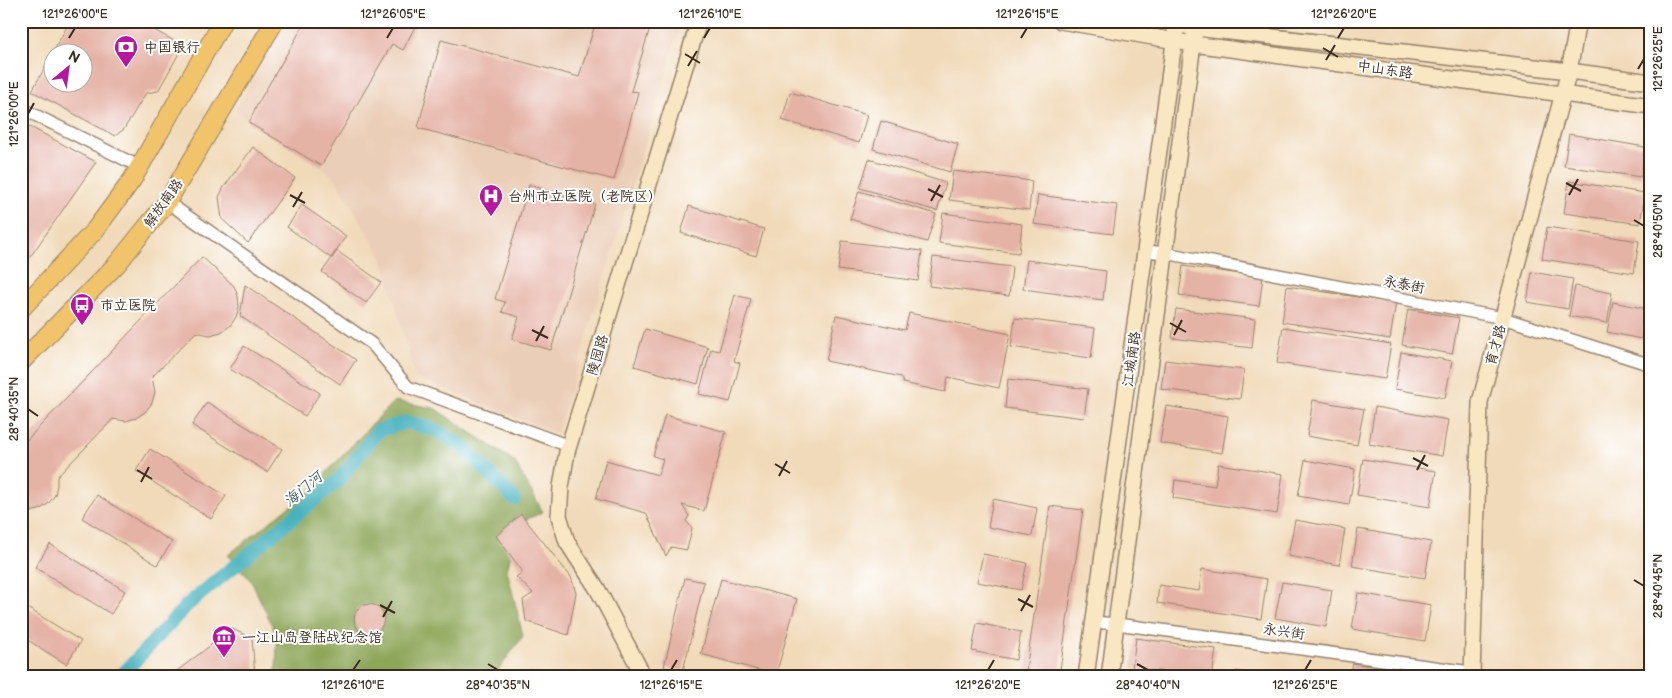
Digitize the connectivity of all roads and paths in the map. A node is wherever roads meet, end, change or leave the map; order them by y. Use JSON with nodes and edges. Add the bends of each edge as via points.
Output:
{"nodes":[{"id":1,"x":223,"y":21,"type":"edge"},
{"id":2,"x":275,"y":21,"type":"edge"},
{"id":3,"x":699,"y":21,"type":"edge"},
{"id":4,"x":1061,"y":21,"type":"edge"},
{"id":5,"x":1158,"y":21,"type":"edge"},
{"id":6,"x":1578,"y":21,"type":"edge"},
{"id":7,"x":1177,"y":23,"type":"edge"},
{"id":8,"x":1195,"y":25,"type":"edge"},
{"id":9,"x":1174,"y":41,"type":"junction"},
{"id":10,"x":1193,"y":44,"type":"junction"},
{"id":11,"x":1570,"y":71,"type":"junction"},
{"id":12,"x":1651,"y":82,"type":"edge"},
{"id":13,"x":1563,"y":93,"type":"junction"},
{"id":14,"x":1651,"y":106,"type":"edge"},
{"id":15,"x":21,"y":108,"type":"edge"},
{"id":16,"x":140,"y":167,"type":"junction"},
{"id":17,"x":167,"y":202,"type":"junction"},
{"id":18,"x":1146,"y":250,"type":"junction"},
{"id":19,"x":1166,"y":253,"type":"junction"},
{"id":20,"x":21,"y":309,"type":"edge"},
{"id":21,"x":1503,"y":318,"type":"junction"},
{"id":22,"x":21,"y":362,"type":"edge"},
{"id":23,"x":1651,"y":365,"type":"edge"},
{"id":24,"x":569,"y":446,"type":"junction"},
{"id":25,"x":1093,"y":622,"type":"junction"},
{"id":26,"x":1117,"y":624,"type":"junction"},
{"id":27,"x":1471,"y":674,"type":"edge"},
{"id":28,"x":644,"y":677,"type":"edge"},
{"id":29,"x":1086,"y":677,"type":"edge"},
{"id":30,"x":1109,"y":677,"type":"edge"}],
"edges":[{"from":1,"to":16,"type":"main road"},
{"from":2,"to":17,"type":"main road","name":"解放南路"},
{"from":3,"to":24,"type":"main road","name":"陵园路"},
{"from":4,"to":9,"type":"main road","name":"中山东路"},
{"from":5,"to":7,"type":"main road","name":"中山东路"},
{"from":6,"to":11,"type":"main road","name":"育才路"},
{"from":7,"to":8,"type":"main road","name":"中山东路"},
{"from":7,"to":9,"type":"main road","name":"江城南路"},
{"from":8,"to":10,"type":"main road","name":"江城南路"},
{"from":8,"to":11,"type":"main road","name":"中山东路"},
{"from":9,"to":10,"type":"main road","name":"中山东路"},
{"from":9,"to":18,"type":"main road","name":"江城南路"},
{"from":10,"to":13,"type":"main road","name":"中山东路"},
{"from":10,"to":19,"type":"main road","name":"江城南路"},
{"from":11,"to":12,"type":"main road","name":"中山东路"},
{"from":11,"to":13,"type":"main road","name":"育才路"},
{"from":13,"to":14,"type":"main road","name":"中山东路"},
{"from":13,"to":21,"type":"main road","name":"育才路"},
{"from":15,"to":16,"type":"street"},
{"from":16,"to":20,"type":"main road","via":[[95,230]]},
{"from":17,"to":22,"type":"main road","name":"解放南路","via":[[117,264]]},
{"from":17,"to":24,"type":"street","via":[[372,344],[408,388]]},
{"from":18,"to":19,"type":"street","name":"永泰街"},
{"from":18,"to":25,"type":"main road","name":"江城南路"},
{"from":19,"to":21,"type":"street","name":"永泰街"},
{"from":19,"to":26,"type":"main road","name":"江城南路"},
{"from":21,"to":23,"type":"street","name":"永泰街"},
{"from":21,"to":27,"type":"main road","name":"育才路","via":[[1480,402]]},
{"from":24,"to":28,"type":"main road","name":"陵园路","via":[[559,516],[567,542],[598,590]]},
{"from":25,"to":26,"type":"street","name":"永兴街"},
{"from":25,"to":29,"type":"main road","name":"江城南路"},
{"from":26,"to":27,"type":"street","name":"永兴街"},
{"from":26,"to":30,"type":"main road","name":"江城南路"}]}
